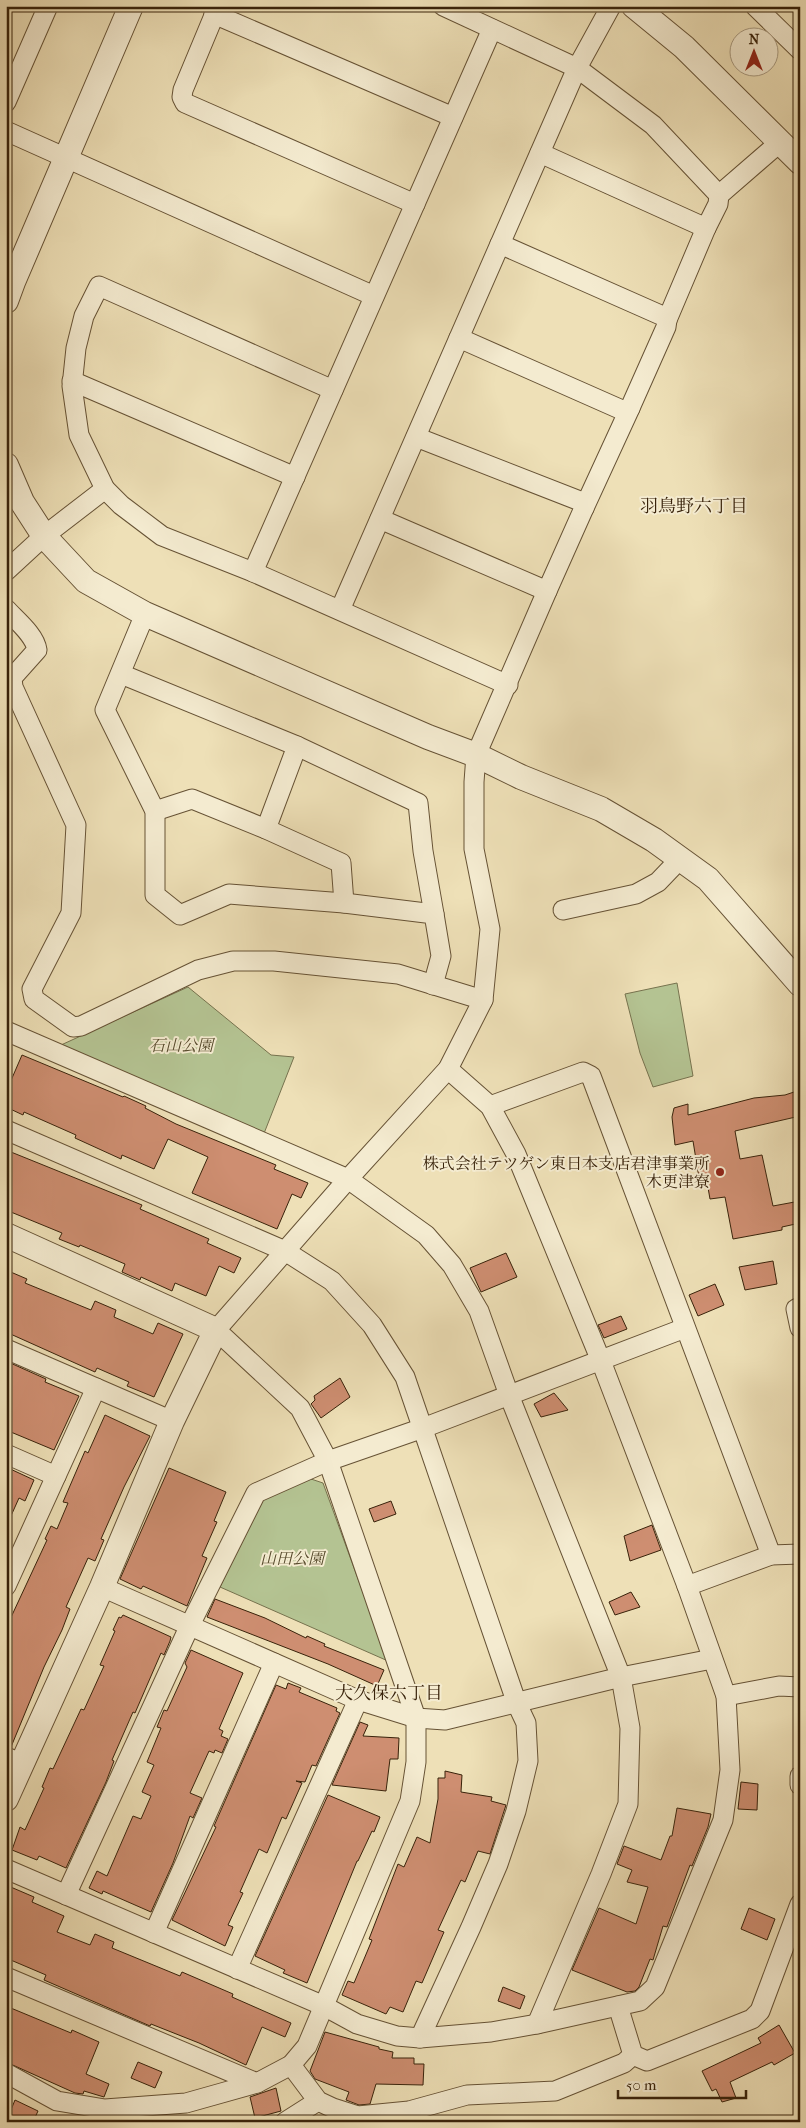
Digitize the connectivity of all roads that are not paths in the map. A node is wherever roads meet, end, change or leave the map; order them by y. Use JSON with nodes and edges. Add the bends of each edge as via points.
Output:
{"nodes":[{"id":1,"x":48,"y":6,"type":"edge"},
{"id":2,"x":131,"y":6,"type":"edge"},
{"id":3,"x":443,"y":6,"type":"edge"},
{"id":4,"x":611,"y":6,"type":"edge"},
{"id":5,"x":634,"y":6,"type":"edge"},
{"id":6,"x":755,"y":6,"type":"edge"},
{"id":7,"x":216,"y":10,"type":"edge"},
{"id":8,"x":492,"y":28,"type":"junction"},
{"id":9,"x":800,"y":50,"type":"edge"},
{"id":10,"x":577,"y":68,"type":"junction"},
{"id":11,"x":6,"y":102,"type":"edge"},
{"id":12,"x":453,"y":116,"type":"junction"},
{"id":13,"x":6,"y":131,"type":"edge"},
{"id":14,"x":779,"y":143,"type":"junction"},
{"id":15,"x":540,"y":153,"type":"junction"},
{"id":16,"x":66,"y":159,"type":"junction"},
{"id":17,"x":800,"y":162,"type":"edge"},
{"id":18,"x":719,"y":195,"type":"junction"},
{"id":19,"x":415,"y":204,"type":"junction"},
{"id":20,"x":706,"y":228,"type":"junction"},
{"id":21,"x":500,"y":244,"type":"junction"},
{"id":22,"x":374,"y":296,"type":"junction"},
{"id":23,"x":6,"y":301,"type":"edge"},
{"id":24,"x":667,"y":320,"type":"junction"},
{"id":25,"x":459,"y":338,"type":"junction"},
{"id":26,"x":72,"y":381,"type":"junction"},
{"id":27,"x":333,"y":390,"type":"junction"},
{"id":28,"x":630,"y":408,"type":"junction"},
{"id":29,"x":416,"y":437,"type":"junction"},
{"id":30,"x":6,"y":465,"type":"edge"},
{"id":31,"x":295,"y":477,"type":"junction"},
{"id":32,"x":105,"y":489,"type":"junction"},
{"id":33,"x":584,"y":508,"type":"junction"},
{"id":34,"x":380,"y":519,"type":"junction"},
{"id":35,"x":44,"y":536,"type":"junction"},
{"id":36,"x":6,"y":571,"type":"edge"},
{"id":37,"x":253,"y":572,"type":"junction"},
{"id":38,"x":548,"y":591,"type":"junction"},
{"id":39,"x":6,"y":609,"type":"edge"},
{"id":40,"x":340,"y":610,"type":"junction"},
{"id":41,"x":145,"y":614,"type":"junction"},
{"id":42,"x":122,"y":674,"type":"junction"},
{"id":43,"x":508,"y":685,"type":"junction"},
{"id":44,"x":298,"y":746,"type":"junction"},
{"id":45,"x":476,"y":755,"type":"junction"},
{"id":46,"x":155,"y":811,"type":"junction"},
{"id":47,"x":266,"y":829,"type":"junction"},
{"id":48,"x":680,"y":859,"type":"junction"},
{"id":49,"x":344,"y":903,"type":"junction"},
{"id":50,"x":563,"y":910,"type":"dead end"},
{"id":51,"x":434,"y":914,"type":"junction"},
{"id":52,"x":800,"y":984,"type":"edge"},
{"id":53,"x":433,"y":985,"type":"junction"},
{"id":54,"x":483,"y":1000,"type":"junction"},
{"id":55,"x":6,"y":1031,"type":"edge"},
{"id":56,"x":448,"y":1069,"type":"junction"},
{"id":57,"x":490,"y":1106,"type":"junction"},
{"id":58,"x":6,"y":1130,"type":"edge"},
{"id":59,"x":348,"y":1178,"type":"junction"},
{"id":60,"x":6,"y":1235,"type":"edge"},
{"id":61,"x":285,"y":1251,"type":"junction"},
{"id":62,"x":800,"y":1307,"type":"edge"},
{"id":63,"x":684,"y":1328,"type":"junction"},
{"id":64,"x":800,"y":1328,"type":"edge"},
{"id":65,"x":216,"y":1330,"type":"junction"},
{"id":66,"x":6,"y":1349,"type":"edge"},
{"id":67,"x":601,"y":1360,"type":"junction"},
{"id":68,"x":96,"y":1388,"type":"junction"},
{"id":69,"x":510,"y":1394,"type":"junction"},
{"id":70,"x":172,"y":1421,"type":"junction"},
{"id":71,"x":423,"y":1428,"type":"junction"},
{"id":72,"x":6,"y":1454,"type":"edge"},
{"id":73,"x":328,"y":1461,"type":"junction"},
{"id":74,"x":56,"y":1476,"type":"junction"},
{"id":75,"x":13,"y":1552,"type":"edge"},
{"id":76,"x":800,"y":1554,"type":"edge"},
{"id":77,"x":771,"y":1555,"type":"junction"},
{"id":78,"x":6,"y":1586,"type":"edge"},
{"id":79,"x":687,"y":1586,"type":"junction"},
{"id":80,"x":102,"y":1587,"type":"junction"},
{"id":81,"x":190,"y":1626,"type":"junction"},
{"id":82,"x":712,"y":1659,"type":"junction"},
{"id":83,"x":274,"y":1662,"type":"junction"},
{"id":84,"x":620,"y":1677,"type":"junction"},
{"id":85,"x":800,"y":1687,"type":"edge"},
{"id":86,"x":726,"y":1696,"type":"junction"},
{"id":87,"x":358,"y":1700,"type":"junction"},
{"id":88,"x":517,"y":1704,"type":"junction"},
{"id":89,"x":416,"y":1718,"type":"junction"},
{"id":90,"x":14,"y":1761,"type":"edge"},
{"id":91,"x":800,"y":1776,"type":"edge"},
{"id":92,"x":800,"y":1785,"type":"edge"},
{"id":93,"x":6,"y":1799,"type":"edge"},
{"id":94,"x":6,"y":1869,"type":"edge"},
{"id":95,"x":66,"y":1895,"type":"junction"},
{"id":96,"x":800,"y":1904,"type":"edge"},
{"id":97,"x":154,"y":1933,"type":"junction"},
{"id":98,"x":237,"y":1969,"type":"junction"},
{"id":99,"x":6,"y":1977,"type":"edge"},
{"id":100,"x":324,"y":2006,"type":"junction"},
{"id":101,"x":618,"y":2006,"type":"junction"},
{"id":102,"x":537,"y":2024,"type":"junction"},
{"id":103,"x":420,"y":2038,"type":"junction"},
{"id":104,"x":633,"y":2055,"type":"junction"},
{"id":105,"x":291,"y":2065,"type":"junction"},
{"id":106,"x":6,"y":2074,"type":"edge"},
{"id":107,"x":257,"y":2083,"type":"junction"},
{"id":108,"x":318,"y":2101,"type":"junction"},
{"id":109,"x":285,"y":2122,"type":"edge"}],
"edges":[{"from":1,"to":11,"type":"street"},
{"from":2,"to":16,"type":"street"},
{"from":3,"to":8,"type":"street"},
{"from":4,"to":10,"type":"street"},
{"from":5,"to":14,"type":"street","via":[[684,47]]},
{"from":6,"to":9,"type":"street"},
{"from":7,"to":12,"type":"street"},
{"from":7,"to":19,"type":"street","via":[[183,90],[184,103]]},
{"from":8,"to":10,"type":"street"},
{"from":8,"to":12,"type":"street"},
{"from":10,"to":15,"type":"street"},
{"from":10,"to":18,"type":"street","via":[[653,125]]},
{"from":12,"to":19,"type":"street"},
{"from":13,"to":16,"type":"street"},
{"from":14,"to":17,"type":"street"},
{"from":14,"to":18,"type":"street"},
{"from":15,"to":20,"type":"street"},
{"from":15,"to":21,"type":"street"},
{"from":16,"to":22,"type":"street"},
{"from":16,"to":23,"type":"street"},
{"from":18,"to":20,"type":"street"},
{"from":19,"to":22,"type":"street"},
{"from":20,"to":24,"type":"street"},
{"from":21,"to":24,"type":"street"},
{"from":21,"to":25,"type":"street"},
{"from":22,"to":27,"type":"street"},
{"from":24,"to":28,"type":"street"},
{"from":25,"to":28,"type":"street","via":[[622,410]]},
{"from":25,"to":29,"type":"street"},
{"from":26,"to":27,"type":"street","via":[[84,316],[99,286]]},
{"from":26,"to":31,"type":"street"},
{"from":26,"to":32,"type":"street","via":[[78,435]]},
{"from":27,"to":31,"type":"street"},
{"from":28,"to":33,"type":"street"},
{"from":29,"to":33,"type":"street","via":[[580,501]]},
{"from":29,"to":34,"type":"street"},
{"from":30,"to":35,"type":"street","via":[[22,502]]},
{"from":31,"to":37,"type":"street"},
{"from":32,"to":35,"type":"street"},
{"from":32,"to":37,"type":"street","via":[[120,505],[162,536]]},
{"from":33,"to":38,"type":"street"},
{"from":34,"to":38,"type":"street"},
{"from":34,"to":40,"type":"street"},
{"from":35,"to":36,"type":"street"},
{"from":35,"to":41,"type":"street","via":[[86,581]]},
{"from":37,"to":40,"type":"street"},
{"from":38,"to":43,"type":"street"},
{"from":39,"to":53,"type":"street","via":[[36,644],[37,650],[12,678],[13,687],[76,825],[71,913],[32,989],[34,998],[73,1027],[81,1026],[198,970],[232,961],[274,961],[398,974]]},
{"from":40,"to":43,"type":"street"},
{"from":41,"to":42,"type":"street"},
{"from":41,"to":45,"type":"street"},
{"from":42,"to":44,"type":"street"},
{"from":42,"to":46,"type":"street","via":[[105,710]]},
{"from":43,"to":45,"type":"street"},
{"from":44,"to":47,"type":"street"},
{"from":44,"to":51,"type":"street","via":[[418,803]]},
{"from":45,"to":48,"type":"street","via":[[521,778],[601,809]]},
{"from":45,"to":54,"type":"street","via":[[474,849],[490,929]]},
{"from":46,"to":47,"type":"street","via":[[192,799]]},
{"from":46,"to":49,"type":"street","via":[[155,896],[180,915],[229,894]]},
{"from":47,"to":49,"type":"street","via":[[341,863]]},
{"from":48,"to":50,"type":"street","via":[[658,882],[636,894]]},
{"from":48,"to":52,"type":"street","via":[[708,879]]},
{"from":49,"to":51,"type":"street"},
{"from":51,"to":53,"type":"street","via":[[441,956]]},
{"from":53,"to":54,"type":"street"},
{"from":54,"to":56,"type":"street"},
{"from":55,"to":59,"type":"street"},
{"from":56,"to":57,"type":"street"},
{"from":56,"to":59,"type":"street"},
{"from":57,"to":63,"type":"street","via":[[583,1072],[591,1076]]},
{"from":57,"to":67,"type":"street","via":[[516,1154]]},
{"from":58,"to":61,"type":"street"},
{"from":59,"to":61,"type":"street"},
{"from":59,"to":69,"type":"street","via":[[426,1235],[452,1265],[479,1311]]},
{"from":60,"to":65,"type":"street"},
{"from":61,"to":65,"type":"street"},
{"from":61,"to":71,"type":"street","via":[[332,1281],[372,1325],[405,1377]]},
{"from":62,"to":64,"type":"street","via":[[796,1309]]},
{"from":63,"to":67,"type":"street"},
{"from":63,"to":77,"type":"street"},
{"from":65,"to":70,"type":"street"},
{"from":65,"to":73,"type":"street","via":[[300,1408]]},
{"from":66,"to":68,"type":"street"},
{"from":67,"to":69,"type":"street"},
{"from":67,"to":79,"type":"street"},
{"from":68,"to":70,"type":"street"},
{"from":68,"to":74,"type":"street"},
{"from":69,"to":71,"type":"street"},
{"from":69,"to":84,"type":"street"},
{"from":70,"to":80,"type":"street"},
{"from":71,"to":73,"type":"street"},
{"from":71,"to":88,"type":"street"},
{"from":72,"to":74,"type":"street"},
{"from":73,"to":81,"type":"street","via":[[256,1493]]},
{"from":73,"to":89,"type":"street"},
{"from":74,"to":75,"type":"street"},
{"from":75,"to":78,"type":"street"},
{"from":76,"to":77,"type":"street"},
{"from":77,"to":79,"type":"street"},
{"from":79,"to":82,"type":"street"},
{"from":80,"to":81,"type":"street"},
{"from":80,"to":90,"type":"street"},
{"from":81,"to":83,"type":"street"},
{"from":81,"to":95,"type":"street"},
{"from":82,"to":84,"type":"street"},
{"from":82,"to":86,"type":"street"},
{"from":83,"to":87,"type":"street"},
{"from":83,"to":97,"type":"street"},
{"from":84,"to":88,"type":"street"},
{"from":84,"to":102,"type":"street","via":[[630,1728],[628,1804]]},
{"from":85,"to":86,"type":"street","via":[[779,1686]]},
{"from":86,"to":101,"type":"street","via":[[730,1770],[723,1820],[655,1987],[640,2001]]},
{"from":87,"to":89,"type":"street"},
{"from":87,"to":98,"type":"street"},
{"from":88,"to":89,"type":"street","via":[[445,1720]]},
{"from":88,"to":103,"type":"street","via":[[526,1723],[528,1761],[516,1811],[471,1928]]},
{"from":89,"to":100,"type":"street","via":[[416,1762],[410,1801]]},
{"from":90,"to":93,"type":"street"},
{"from":91,"to":92,"type":"street"},
{"from":94,"to":95,"type":"street"},
{"from":95,"to":97,"type":"street"},
{"from":96,"to":104,"type":"street","via":[[760,2011],[752,2020],[647,2061]]},
{"from":97,"to":98,"type":"street"},
{"from":98,"to":100,"type":"street"},
{"from":99,"to":107,"type":"street"},
{"from":100,"to":103,"type":"street","via":[[357,2024],[397,2036]]},
{"from":100,"to":105,"type":"street","via":[[306,2046]]},
{"from":101,"to":102,"type":"street"},
{"from":101,"to":104,"type":"street"},
{"from":102,"to":103,"type":"street"},
{"from":104,"to":108,"type":"street","via":[[624,2062],[555,2091],[467,2095],[409,2111],[358,2116]]},
{"from":105,"to":107,"type":"street"},
{"from":105,"to":108,"type":"street"},
{"from":106,"to":107,"type":"street","via":[[58,2101],[105,2110],[186,2103]]},
{"from":108,"to":109,"type":"street"}]}
